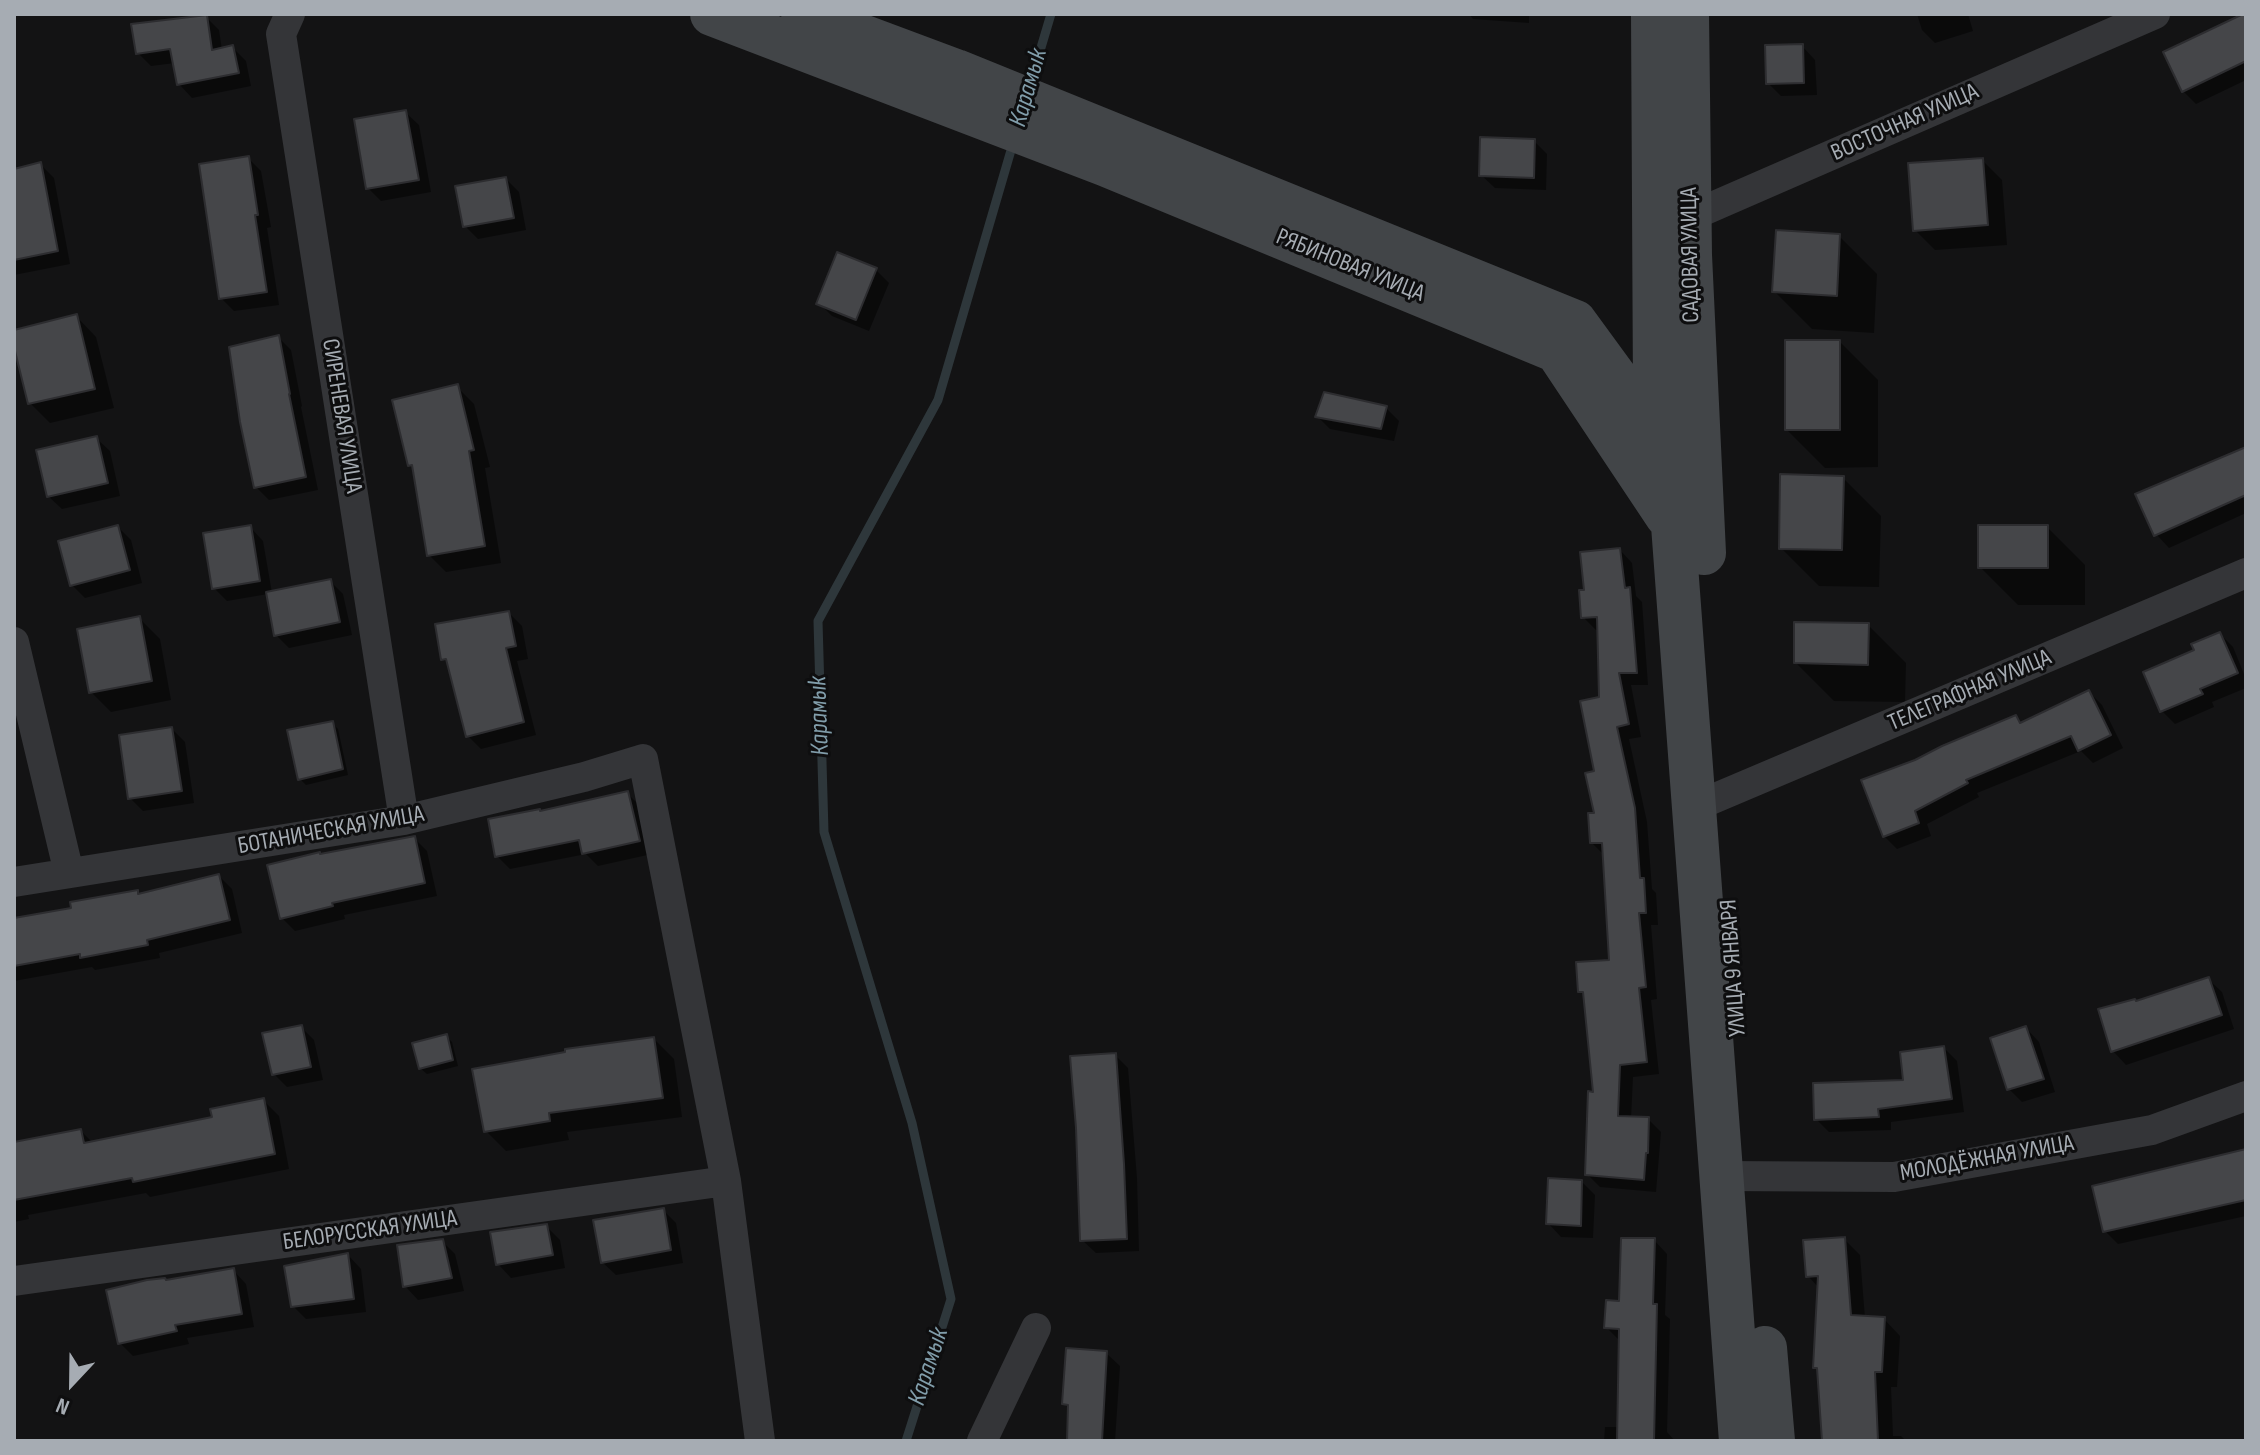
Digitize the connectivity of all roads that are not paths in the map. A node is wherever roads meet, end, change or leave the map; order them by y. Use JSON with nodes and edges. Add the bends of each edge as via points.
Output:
{"nodes":[{"id":1,"x":290,"y":14,"type":"edge"},
{"id":2,"x":712,"y":14,"type":"edge"},
{"id":3,"x":803,"y":14,"type":"edge"},
{"id":4,"x":1653,"y":14,"type":"edge"},
{"id":5,"x":1687,"y":14,"type":"edge"},
{"id":6,"x":2155,"y":14,"type":"edge"},
{"id":7,"x":952,"y":88,"type":"junction"},
{"id":8,"x":1110,"y":150,"type":"junction"},
{"id":9,"x":1672,"y":225,"type":"junction"},
{"id":10,"x":1662,"y":441,"type":"junction"},
{"id":11,"x":1686,"y":510,"type":"junction"},
{"id":12,"x":2246,"y":573,"type":"edge"},
{"id":13,"x":14,"y":642,"type":"edge"},
{"id":14,"x":1707,"y":802,"type":"junction"},
{"id":15,"x":404,"y":820,"type":"junction"},
{"id":16,"x":69,"y":873,"type":"junction"},
{"id":17,"x":14,"y":882,"type":"edge"},
{"id":18,"x":2246,"y":1096,"type":"edge"},
{"id":19,"x":1736,"y":1176,"type":"junction"},
{"id":20,"x":726,"y":1181,"type":"junction"},
{"id":21,"x":14,"y":1281,"type":"edge"},
{"id":22,"x":1036,"y":1328,"type":"dead end"},
{"id":23,"x":760,"y":1441,"type":"edge"},
{"id":24,"x":982,"y":1441,"type":"edge"},
{"id":25,"x":1741,"y":1441,"type":"edge"},
{"id":26,"x":1773,"y":1441,"type":"edge"}],
"edges":[{"from":1,"to":15,"type":"street","name":"СИРЕНЕВАЯ УЛИЦА","via":[[281,34]]},
{"from":2,"to":7,"type":"main road"},
{"from":3,"to":7,"type":"main road"},
{"from":4,"to":9,"type":"main road","name":"САДОВАЯ УЛИЦА"},
{"from":5,"to":9,"type":"main road","name":"САДОВАЯ УЛИЦА"},
{"from":6,"to":9,"type":"street","name":"ВОСТОЧНАЯ УЛИЦА"},
{"from":7,"to":8,"type":"main road","name":"РЯБИНОВАЯ УЛИЦА"},
{"from":8,"to":10,"type":"main road","via":[[1575,322]]},
{"from":8,"to":11,"type":"main road","name":"РЯБИНОВАЯ УЛИЦА","via":[[1557,351]]},
{"from":9,"to":10,"type":"main road","via":[[1655,393]]},
{"from":9,"to":11,"type":"main road","name":"САДОВАЯ УЛИЦА"},
{"from":10,"to":11,"type":"main road"},
{"from":11,"to":14,"type":"main road","name":"УЛИЦА 9 ЯНВАРЯ"},
{"from":12,"to":14,"type":"street","name":"ТЕЛЕГРАФНАЯ УЛИЦА"},
{"from":13,"to":16,"type":"street"},
{"from":14,"to":19,"type":"main road","name":"УЛИЦА 9 ЯНВАРЯ"},
{"from":15,"to":16,"type":"street","name":"БОТАНИЧЕСКАЯ УЛИЦА"},
{"from":15,"to":20,"type":"street","name":"БОТАНИЧЕСКАЯ УЛИЦА","via":[[643,759]]},
{"from":16,"to":17,"type":"street","name":"БОТАНИЧЕСКАЯ УЛИЦА"},
{"from":18,"to":19,"type":"street","name":"МОЛОДЁЖНАЯ УЛИЦА","via":[[2152,1130],[1894,1177]]},
{"from":19,"to":25,"type":"main road","name":"УЛИЦА 9 ЯНВАРЯ"},
{"from":19,"to":26,"type":"main road","name":"УЛИЦА 9 ЯНВАРЯ"},
{"from":20,"to":21,"type":"street","name":"БЕЛОРУССКАЯ УЛИЦА"},
{"from":20,"to":23,"type":"street"},
{"from":22,"to":24,"type":"street"}]}
